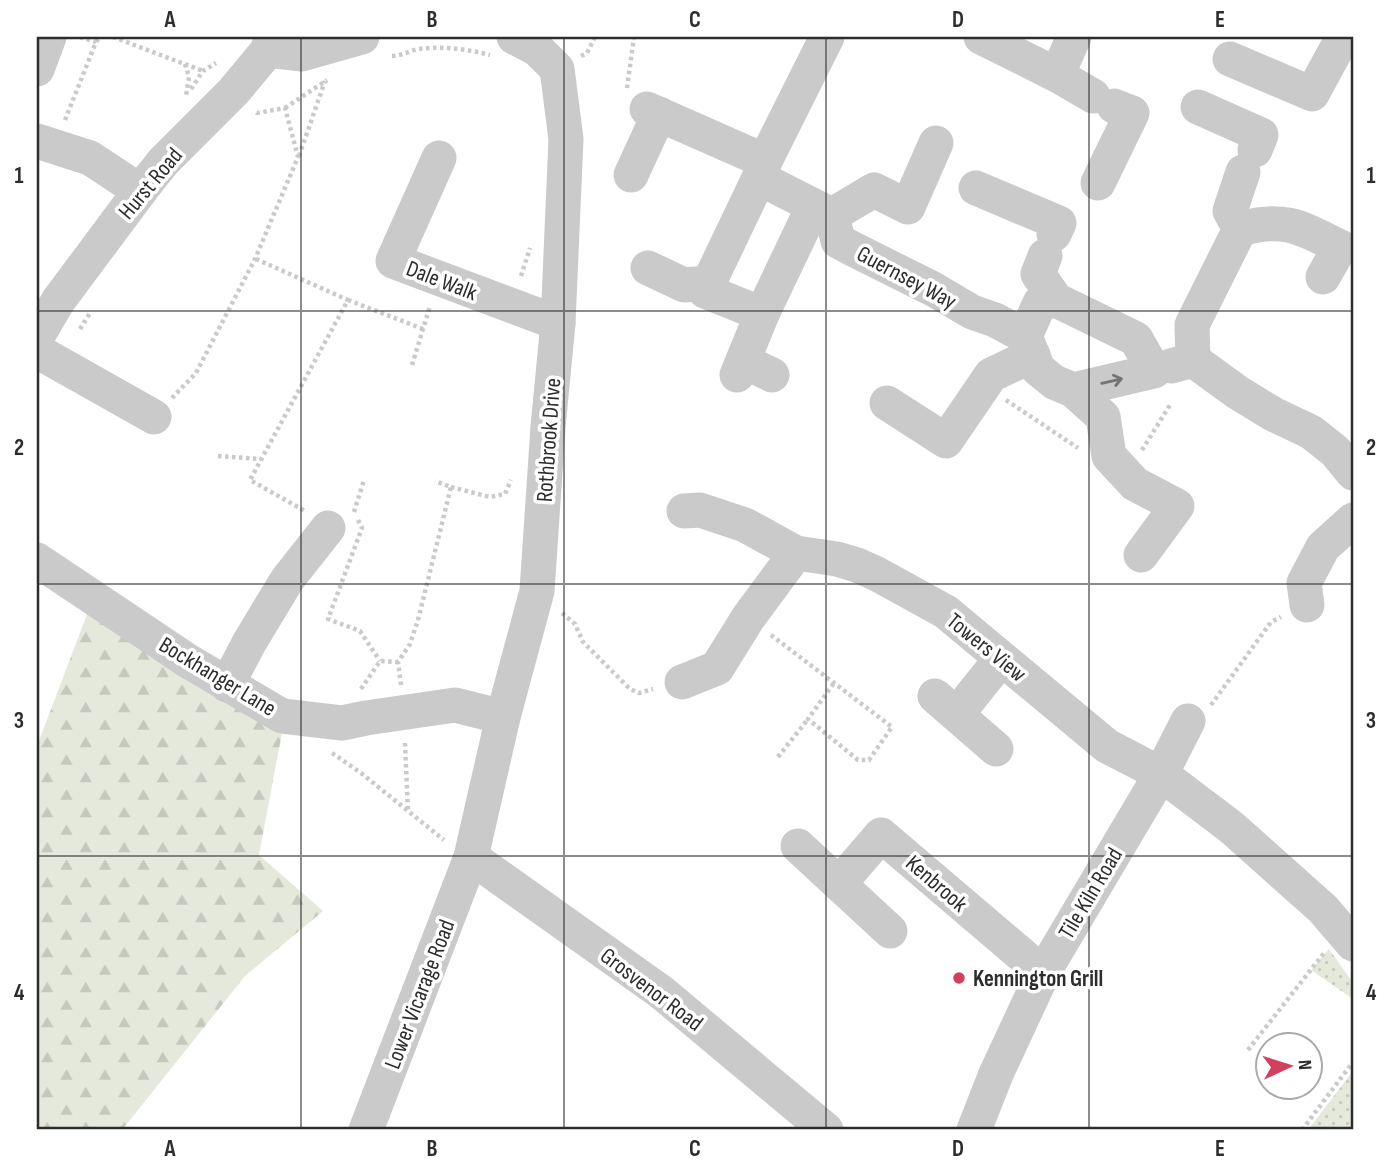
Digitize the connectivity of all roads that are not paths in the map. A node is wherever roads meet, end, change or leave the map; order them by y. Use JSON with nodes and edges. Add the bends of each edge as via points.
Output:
{"nodes":[{"id":1,"x":49,"y":37,"type":"edge"},
{"id":2,"x":362,"y":37,"type":"edge"},
{"id":3,"x":827,"y":37,"type":"edge"},
{"id":4,"x":981,"y":37,"type":"edge"},
{"id":5,"x":1074,"y":37,"type":"edge"},
{"id":6,"x":1343,"y":37,"type":"edge"},
{"id":7,"x":269,"y":43,"type":"edge"},
{"id":8,"x":521,"y":45,"type":"edge"},
{"id":9,"x":1230,"y":59,"type":"dead end"},
{"id":10,"x":37,"y":69,"type":"edge"},
{"id":11,"x":1057,"y":75,"type":"junction"},
{"id":12,"x":1198,"y":107,"type":"dead end"},
{"id":13,"x":51,"y":131,"type":"edge"},
{"id":14,"x":936,"y":143,"type":"dead end"},
{"id":15,"x":439,"y":158,"type":"dead end"},
{"id":16,"x":762,"y":170,"type":"junction"},
{"id":17,"x":631,"y":175,"type":"dead end"},
{"id":18,"x":1098,"y":183,"type":"dead end"},
{"id":19,"x":976,"y":188,"type":"dead end"},
{"id":20,"x":140,"y":191,"type":"junction"},
{"id":21,"x":822,"y":211,"type":"junction"},
{"id":22,"x":1241,"y":229,"type":"junction"},
{"id":23,"x":648,"y":268,"type":"dead end"},
{"id":24,"x":1324,"y":276,"type":"dead end"},
{"id":25,"x":709,"y":282,"type":"junction"},
{"id":26,"x":1056,"y":300,"type":"junction"},
{"id":27,"x":762,"y":314,"type":"junction"},
{"id":28,"x":558,"y":323,"type":"junction"},
{"id":29,"x":37,"y":337,"type":"edge"},
{"id":30,"x":1029,"y":346,"type":"junction"},
{"id":31,"x":37,"y":351,"type":"edge"},
{"id":32,"x":1193,"y":360,"type":"junction"},
{"id":33,"x":751,"y":370,"type":"dead end"},
{"id":34,"x":1154,"y":371,"type":"junction"},
{"id":35,"x":1073,"y":390,"type":"junction"},
{"id":36,"x":887,"y":403,"type":"dead end"},
{"id":37,"x":154,"y":417,"type":"road end"},
{"id":38,"x":1353,"y":473,"type":"edge"},
{"id":39,"x":684,"y":510,"type":"dead end"},
{"id":40,"x":1353,"y":520,"type":"edge"},
{"id":41,"x":328,"y":528,"type":"road end"},
{"id":42,"x":796,"y":553,"type":"junction"},
{"id":43,"x":1141,"y":555,"type":"dead end"},
{"id":44,"x":37,"y":560,"type":"edge"},
{"id":45,"x":1307,"y":605,"type":"road end"},
{"id":46,"x":1002,"y":659,"type":"junction"},
{"id":47,"x":682,"y":682,"type":"dead end"},
{"id":48,"x":227,"y":685,"type":"junction"},
{"id":49,"x":503,"y":717,"type":"junction"},
{"id":50,"x":1188,"y":721,"type":"road end"},
{"id":51,"x":996,"y":749,"type":"dead end"},
{"id":52,"x":1161,"y":774,"type":"junction"},
{"id":53,"x":798,"y":846,"type":"dead end"},
{"id":54,"x":471,"y":857,"type":"junction"},
{"id":55,"x":839,"y":884,"type":"junction"},
{"id":56,"x":890,"y":931,"type":"dead end"},
{"id":57,"x":1349,"y":936,"type":"edge"},
{"id":58,"x":1043,"y":973,"type":"junction"},
{"id":59,"x":366,"y":1130,"type":"edge"},
{"id":60,"x":826,"y":1130,"type":"edge"},
{"id":61,"x":974,"y":1130,"type":"edge"}],
"edges":[{"from":1,"to":10,"type":"street"},
{"from":2,"to":7,"type":"street","via":[[302,54]]},
{"from":3,"to":16,"type":"street"},
{"from":4,"to":11,"type":"street"},
{"from":5,"to":11,"type":"street"},
{"from":6,"to":9,"type":"street","via":[[1312,94]]},
{"from":7,"to":20,"type":"street","name":"Hurst Road","via":[[234,91]]},
{"from":8,"to":28,"type":"street","name":"Rothbrook Drive","via":[[557,69],[566,139]]},
{"from":11,"to":18,"type":"street","via":[[1132,113]]},
{"from":12,"to":22,"type":"street","via":[[1261,135],[1230,211]]},
{"from":13,"to":20,"type":"street"},
{"from":14,"to":21,"type":"street","via":[[908,207],[874,190]]},
{"from":15,"to":28,"type":"street","name":"Dale Walk","via":[[393,261]]},
{"from":16,"to":17,"type":"street","via":[[653,112]]},
{"from":16,"to":21,"type":"street"},
{"from":16,"to":25,"type":"street"},
{"from":19,"to":26,"type":"street","via":[[1059,223],[1038,274]]},
{"from":20,"to":29,"type":"street","name":"Hurst Road","via":[[58,301]]},
{"from":21,"to":27,"type":"street"},
{"from":21,"to":30,"type":"street","name":"Guernsey Way","via":[[838,241],[995,320]]},
{"from":22,"to":24,"type":"street","via":[[1283,223],[1340,247]]},
{"from":22,"to":32,"type":"street","via":[[1192,325]]},
{"from":23,"to":25,"type":"street","via":[[684,285]]},
{"from":25,"to":27,"type":"street","via":[[705,291]]},
{"from":26,"to":30,"type":"street","via":[[1040,303]]},
{"from":26,"to":34,"type":"street","via":[[1136,339]]},
{"from":27,"to":33,"type":"street"},
{"from":28,"to":49,"type":"street","name":"Rothbrook Drive","via":[[537,591]]},
{"from":30,"to":35,"type":"street","name":"Guernsey Way","via":[[1038,369]]},
{"from":30,"to":36,"type":"street","via":[[991,375],[946,441]]},
{"from":31,"to":37,"type":"street"},
{"from":32,"to":34,"type":"street"},
{"from":32,"to":38,"type":"street","via":[[1246,398],[1311,432]]},
{"from":35,"to":34,"type":"street","one_way":true},
{"from":35,"to":43,"type":"street","name":"Guernsey Way","via":[[1103,417],[1118,465],[1136,484],[1177,506]]},
{"from":39,"to":42,"type":"street","name":"Towers View","via":[[700,510],[745,525]]},
{"from":40,"to":45,"type":"street","via":[[1323,547],[1304,583]]},
{"from":41,"to":48,"type":"street","via":[[287,580]]},
{"from":42,"to":46,"type":"street","name":"Towers View","via":[[836,559],[877,574],[946,612]]},
{"from":42,"to":47,"type":"street","via":[[717,668]]},
{"from":44,"to":48,"type":"street","name":"Bockhanger Lane"},
{"from":46,"to":51,"type":"street","via":[[946,705]]},
{"from":46,"to":52,"type":"street","name":"Towers View","via":[[1107,746]]},
{"from":48,"to":49,"type":"street","name":"Bockhanger Lane","via":[[282,716],[342,723],[455,705]]},
{"from":49,"to":54,"type":"street","name":"Rothbrook Drive"},
{"from":50,"to":52,"type":"street"},
{"from":52,"to":57,"type":"street","name":"Towers View","via":[[1294,881]]},
{"from":52,"to":58,"type":"street","name":"Tile Kiln Road"},
{"from":53,"to":55,"type":"street"},
{"from":54,"to":59,"type":"street","name":"Lower Vicarage Road"},
{"from":54,"to":60,"type":"street","name":"Grosvenor Road","via":[[660,992]]},
{"from":55,"to":56,"type":"street"},
{"from":55,"to":58,"type":"street","name":"Kenbrook","via":[[881,835]]},
{"from":58,"to":61,"type":"street","name":"Tile Kiln Road"}]}
